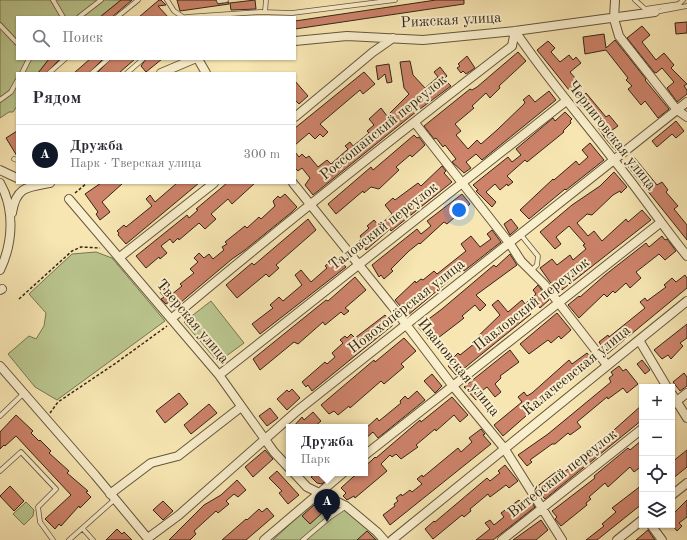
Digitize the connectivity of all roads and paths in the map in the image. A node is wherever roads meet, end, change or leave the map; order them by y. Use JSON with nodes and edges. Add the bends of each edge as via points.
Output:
{"nodes":[{"id":1,"x":53,"y":0,"type":"edge"},
{"id":2,"x":101,"y":0,"type":"edge"},
{"id":3,"x":138,"y":0,"type":"edge"},
{"id":4,"x":167,"y":0,"type":"edge"},
{"id":5,"x":226,"y":0,"type":"edge"},
{"id":6,"x":266,"y":0,"type":"edge"},
{"id":7,"x":392,"y":0,"type":"edge"},
{"id":8,"x":615,"y":0,"type":"edge"},
{"id":9,"x":635,"y":0,"type":"edge"},
{"id":10,"x":683,"y":0,"type":"edge"},
{"id":11,"x":219,"y":1,"type":"dead end"},
{"id":12,"x":687,"y":6,"type":"edge"},
{"id":13,"x":265,"y":12,"type":"junction"},
{"id":14,"x":655,"y":12,"type":"joint"},
{"id":15,"x":62,"y":16,"type":"edge"},
{"id":16,"x":80,"y":16,"type":"edge"},
{"id":17,"x":118,"y":16,"type":"edge"},
{"id":18,"x":181,"y":16,"type":"edge"},
{"id":19,"x":202,"y":16,"type":"edge"},
{"id":20,"x":614,"y":19,"type":"junction"},
{"id":21,"x":0,"y":25,"type":"edge"},
{"id":22,"x":515,"y":31,"type":"junction"},
{"id":23,"x":393,"y":38,"type":"junction"},
{"id":24,"x":296,"y":41,"type":"edge"},
{"id":25,"x":16,"y":42,"type":"edge"},
{"id":26,"x":28,"y":60,"type":"edge"},
{"id":27,"x":64,"y":60,"type":"edge"},
{"id":28,"x":107,"y":60,"type":"edge"},
{"id":29,"x":142,"y":60,"type":"edge"},
{"id":30,"x":192,"y":60,"type":"edge"},
{"id":31,"x":199,"y":60,"type":"edge"},
{"id":32,"x":22,"y":72,"type":"edge"},
{"id":33,"x":50,"y":72,"type":"edge"},
{"id":34,"x":93,"y":72,"type":"edge"},
{"id":35,"x":127,"y":72,"type":"edge"},
{"id":36,"x":163,"y":72,"type":"edge"},
{"id":37,"x":205,"y":72,"type":"edge"},
{"id":38,"x":16,"y":83,"type":"edge"},
{"id":39,"x":0,"y":100,"type":"edge"},
{"id":40,"x":566,"y":101,"type":"junction"},
{"id":41,"x":687,"y":102,"type":"edge"},
{"id":42,"x":677,"y":110,"type":"junction"},
{"id":43,"x":296,"y":116,"type":"edge"},
{"id":44,"x":687,"y":117,"type":"edge"},
{"id":45,"x":415,"y":122,"type":"junction"},
{"id":46,"x":614,"y":160,"type":"junction"},
{"id":47,"x":0,"y":170,"type":"edge"},
{"id":48,"x":16,"y":178,"type":"edge"},
{"id":49,"x":0,"y":183,"type":"edge"},
{"id":50,"x":37,"y":184,"type":"edge"},
{"id":51,"x":86,"y":184,"type":"edge"},
{"id":52,"x":213,"y":184,"type":"edge"},
{"id":53,"x":294,"y":184,"type":"edge"},
{"id":54,"x":462,"y":184,"type":"junction"},
{"id":55,"x":68,"y":199,"type":"joint"},
{"id":56,"x":311,"y":204,"type":"junction"},
{"id":57,"x":11,"y":220,"type":"junction"},
{"id":58,"x":660,"y":223,"type":"junction"},
{"id":59,"x":520,"y":235,"type":"junction"},
{"id":60,"x":510,"y":244,"type":"junction"},
{"id":61,"x":103,"y":249,"type":"dead end"},
{"id":62,"x":687,"y":256,"type":"edge"},
{"id":63,"x":120,"y":257,"type":"junction"},
{"id":64,"x":358,"y":265,"type":"junction"},
{"id":65,"x":0,"y":270,"type":"edge"},
{"id":66,"x":531,"y":271,"type":"junction"},
{"id":67,"x":19,"y":299,"type":"dead end"},
{"id":68,"x":687,"y":301,"type":"edge"},
{"id":69,"x":559,"y":303,"type":"junction"},
{"id":70,"x":173,"y":321,"type":"junction"},
{"id":71,"x":406,"y":325,"type":"junction"},
{"id":72,"x":639,"y":340,"type":"junction"},
{"id":73,"x":0,"y":366,"type":"edge"},
{"id":74,"x":607,"y":366,"type":"junction"},
{"id":75,"x":219,"y":375,"type":"junction"},
{"id":76,"x":665,"y":384,"type":"edge"},
{"id":77,"x":452,"y":385,"type":"junction"},
{"id":78,"x":687,"y":393,"type":"edge"},
{"id":79,"x":23,"y":394,"type":"junction"},
{"id":80,"x":675,"y":399,"type":"edge"},
{"id":81,"x":675,"y":403,"type":"edge"},
{"id":82,"x":240,"y":407,"type":"junction"},
{"id":83,"x":0,"y":416,"type":"edge"},
{"id":84,"x":687,"y":418,"type":"edge"},
{"id":85,"x":45,"y":419,"type":"junction"},
{"id":86,"x":639,"y":431,"type":"edge"},
{"id":87,"x":266,"y":440,"type":"junction"},
{"id":88,"x":504,"y":448,"type":"junction"},
{"id":89,"x":368,"y":453,"type":"edge"},
{"id":90,"x":286,"y":465,"type":"edge"},
{"id":91,"x":0,"y":471,"type":"edge"},
{"id":92,"x":297,"y":476,"type":"edge"},
{"id":93,"x":339,"y":476,"type":"edge"},
{"id":94,"x":687,"y":483,"type":"edge"},
{"id":95,"x":319,"y":492,"type":"junction"},
{"id":96,"x":675,"y":493,"type":"edge"},
{"id":97,"x":112,"y":497,"type":"junction"},
{"id":98,"x":346,"y":506,"type":"junction"},
{"id":99,"x":543,"y":508,"type":"junction"},
{"id":100,"x":639,"y":522,"type":"edge"},
{"id":101,"x":653,"y":528,"type":"edge"},
{"id":102,"x":83,"y":529,"type":"junction"},
{"id":103,"x":149,"y":539,"type":"edge"},
{"id":104,"x":53,"y":540,"type":"edge"},
{"id":105,"x":70,"y":540,"type":"edge"},
{"id":106,"x":93,"y":540,"type":"edge"},
{"id":107,"x":264,"y":540,"type":"edge"},
{"id":108,"x":304,"y":540,"type":"edge"},
{"id":109,"x":384,"y":540,"type":"edge"},
{"id":110,"x":392,"y":540,"type":"edge"},
{"id":111,"x":502,"y":540,"type":"edge"},
{"id":112,"x":562,"y":540,"type":"edge"},
{"id":113,"x":616,"y":540,"type":"edge"},
{"id":114,"x":662,"y":540,"type":"edge"}],
"edges":[{"from":1,"to":15,"type":"lane"},
{"from":2,"to":16,"type":"lane"},
{"from":3,"to":17,"type":"lane"},
{"from":4,"to":18,"type":"lane"},
{"from":5,"to":11,"type":"lane"},
{"from":6,"to":13,"type":"lane"},
{"from":7,"to":13,"type":"lane","via":[[292,13]]},
{"from":8,"to":20,"type":"street"},
{"from":9,"to":10,"type":"lane","via":[[645,9],[679,4]]},
{"from":12,"to":14,"type":"lane"},
{"from":13,"to":19,"type":"lane"},
{"from":14,"to":20,"type":"street","name":"Рижская улица"},
{"from":20,"to":22,"type":"street","name":"Рижская улица"},
{"from":20,"to":42,"type":"street","via":[[619,36]]},
{"from":21,"to":25,"type":"lane"},
{"from":22,"to":23,"type":"street","name":"Рижская улица","via":[[423,40]]},
{"from":22,"to":40,"type":"street","name":"Черниговская улица"},
{"from":22,"to":45,"type":"street","name":"Россошанский переулок","via":[[512,46],[451,91]]},
{"from":23,"to":24,"type":"street","name":"Рижская улица","via":[[348,36]]},
{"from":23,"to":43,"type":"street"},
{"from":26,"to":32,"type":"lane"},
{"from":27,"to":33,"type":"lane"},
{"from":28,"to":34,"type":"lane"},
{"from":29,"to":35,"type":"lane"},
{"from":30,"to":36,"type":"street"},
{"from":31,"to":37,"type":"street"},
{"from":38,"to":39,"type":"lane","via":[[11,92]]},
{"from":40,"to":46,"type":"street","name":"Черниговская улица"},
{"from":40,"to":54,"type":"street","name":"Таловский переулок"},
{"from":41,"to":42,"type":"street","name":"Новохопёрская улица"},
{"from":42,"to":44,"type":"street"},
{"from":42,"to":46,"type":"street","name":"Новохопёрская улица"},
{"from":45,"to":54,"type":"street"},
{"from":45,"to":56,"type":"street","name":"Россошанский переулок"},
{"from":46,"to":58,"type":"street","name":"Черниговская улица"},
{"from":46,"to":59,"type":"street","name":"Новохопёрская улица"},
{"from":47,"to":48,"type":"street"},
{"from":49,"to":57,"type":"street"},
{"from":50,"to":57,"type":"street","via":[[20,192],[15,200]]},
{"from":51,"to":55,"type":"path"},
{"from":52,"to":63,"type":"street"},
{"from":53,"to":56,"type":"street","name":"Ивановская улица"},
{"from":54,"to":60,"type":"street"},
{"from":54,"to":64,"type":"street","name":"Таловский переулок"},
{"from":55,"to":63,"type":"street","name":"Тверская улица"},
{"from":56,"to":64,"type":"street","name":"Ивановская улица"},
{"from":56,"to":70,"type":"street","name":"Россошанский переулок"},
{"from":57,"to":65,"type":"street","via":[[8,246]]},
{"from":58,"to":62,"type":"street","name":"Черниговская улица"},
{"from":58,"to":69,"type":"street","name":"Павловский переулок"},
{"from":59,"to":60,"type":"street","name":"Новохопёрская улица"},
{"from":59,"to":66,"type":"lane","via":[[538,256],[537,265]]},
{"from":60,"to":66,"type":"street"},
{"from":60,"to":71,"type":"street","name":"Новохопёрская улица"},
{"from":61,"to":67,"type":"path","via":[[81,247],[72,251]]},
{"from":63,"to":70,"type":"street","name":"Тверская улица"},
{"from":64,"to":71,"type":"street","name":"Ивановская улица"},
{"from":64,"to":75,"type":"street","name":"Таловский переулок"},
{"from":66,"to":69,"type":"street"},
{"from":68,"to":72,"type":"street","name":"Калачеевская улица"},
{"from":69,"to":74,"type":"street"},
{"from":69,"to":77,"type":"street","name":"Павловский переулок"},
{"from":70,"to":75,"type":"street","name":"Тверская улица"},
{"from":70,"to":85,"type":"path","via":[[58,402]]},
{"from":71,"to":77,"type":"street","name":"Ивановская улица"},
{"from":71,"to":87,"type":"street","name":"Новохопёрская улица","via":[[297,411]]},
{"from":72,"to":74,"type":"street","name":"Калачеевская улица"},
{"from":72,"to":76,"type":"street"},
{"from":73,"to":79,"type":"street"},
{"from":74,"to":88,"type":"street","name":"Калачеевская улица"},
{"from":75,"to":82,"type":"street","name":"Тверская улица"},
{"from":77,"to":88,"type":"street","name":"Ивановская улица"},
{"from":77,"to":89,"type":"street","name":"Павловский переулок"},
{"from":78,"to":80,"type":"street"},
{"from":79,"to":83,"type":"lane"},
{"from":79,"to":85,"type":"street"},
{"from":81,"to":84,"type":"street"},
{"from":82,"to":87,"type":"street","name":"Тверская улица"},
{"from":82,"to":97,"type":"street","via":[[178,456],[151,463]]},
{"from":85,"to":97,"type":"street","via":[[95,474]]},
{"from":86,"to":99,"type":"street","name":"Витебский переулок"},
{"from":87,"to":90,"type":"street","name":"Тверская улица"},
{"from":87,"to":103,"type":"street","name":"Новохопёрская улица"},
{"from":88,"to":99,"type":"street","name":"Ивановская улица"},
{"from":88,"to":110,"type":"street","name":"Калачеевская улица"},
{"from":91,"to":104,"type":"lane","via":[[21,452],[56,489],[38,507],[40,522]]},
{"from":92,"to":95,"type":"street","via":[[307,487]]},
{"from":93,"to":95,"type":"street"},
{"from":94,"to":96,"type":"street"},
{"from":95,"to":98,"type":"street"},
{"from":95,"to":107,"type":"street"},
{"from":97,"to":102,"type":"lane"},
{"from":97,"to":103,"type":"street"},
{"from":98,"to":108,"type":"lane"},
{"from":98,"to":109,"type":"street"},
{"from":99,"to":111,"type":"street","name":"Витебский переулок"},
{"from":99,"to":112,"type":"street","name":"Ивановская улица"},
{"from":100,"to":113,"type":"street"},
{"from":101,"to":114,"type":"street"},
{"from":102,"to":105,"type":"lane"},
{"from":102,"to":106,"type":"lane"}]}
